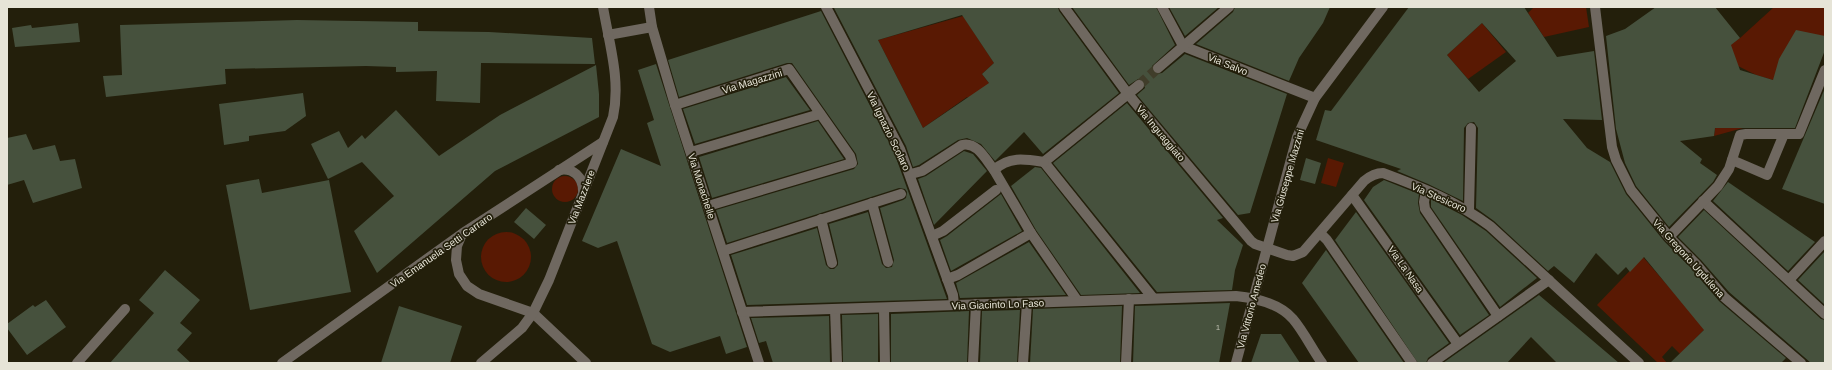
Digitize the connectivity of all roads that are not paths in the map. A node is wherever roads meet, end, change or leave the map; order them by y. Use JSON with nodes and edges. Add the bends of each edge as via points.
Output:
{"nodes":[{"id":1,"x":603,"y":7,"type":"edge"},
{"id":2,"x":649,"y":7,"type":"edge"},
{"id":3,"x":826,"y":7,"type":"edge"},
{"id":4,"x":1064,"y":7,"type":"edge"},
{"id":5,"x":1162,"y":7,"type":"edge"},
{"id":6,"x":1229,"y":7,"type":"edge"},
{"id":7,"x":1382,"y":7,"type":"edge"},
{"id":8,"x":1595,"y":7,"type":"edge"},
{"id":9,"x":652,"y":27,"type":"junction"},
{"id":10,"x":608,"y":35,"type":"junction"},
{"id":11,"x":1183,"y":46,"type":"junction"},
{"id":12,"x":1158,"y":68,"type":"tunnel mouth"},
{"id":13,"x":1825,"y":70,"type":"edge"},
{"id":14,"x":1139,"y":85,"type":"tunnel mouth"},
{"id":15,"x":1128,"y":94,"type":"junction"},
{"id":16,"x":1314,"y":98,"type":"junction"},
{"id":17,"x":675,"y":105,"type":"junction"},
{"id":18,"x":820,"y":114,"type":"junction"},
{"id":19,"x":1471,"y":128,"type":"dead end"},
{"id":20,"x":1784,"y":134,"type":"junction"},
{"id":21,"x":603,"y":142,"type":"junction"},
{"id":22,"x":691,"y":152,"type":"junction"},
{"id":23,"x":1044,"y":162,"type":"junction"},
{"id":24,"x":1730,"y":164,"type":"junction"},
{"id":25,"x":994,"y":170,"type":"junction"},
{"id":26,"x":557,"y":171,"type":"junction"},
{"id":27,"x":911,"y":174,"type":"junction"},
{"id":28,"x":996,"y":190,"type":"dead end"},
{"id":29,"x":1426,"y":191,"type":"junction"},
{"id":30,"x":902,"y":194,"type":"dead end"},
{"id":31,"x":1352,"y":195,"type":"junction"},
{"id":32,"x":581,"y":199,"type":"junction"},
{"id":33,"x":1703,"y":201,"type":"junction"},
{"id":34,"x":872,"y":203,"type":"junction"},
{"id":35,"x":708,"y":206,"type":"junction"},
{"id":36,"x":1469,"y":210,"type":"junction"},
{"id":37,"x":821,"y":219,"type":"junction"},
{"id":38,"x":463,"y":233,"type":"junction"},
{"id":39,"x":1031,"y":233,"type":"junction"},
{"id":40,"x":1320,"y":233,"type":"junction"},
{"id":41,"x":932,"y":236,"type":"junction"},
{"id":42,"x":1670,"y":237,"type":"junction"},
{"id":43,"x":1825,"y":241,"type":"edge"},
{"id":44,"x":1267,"y":249,"type":"junction"},
{"id":45,"x":723,"y":250,"type":"junction"},
{"id":46,"x":888,"y":262,"type":"dead end"},
{"id":47,"x":832,"y":263,"type":"dead end"},
{"id":48,"x":947,"y":279,"type":"junction"},
{"id":49,"x":1549,"y":280,"type":"junction"},
{"id":50,"x":1789,"y":280,"type":"junction"},
{"id":51,"x":1152,"y":298,"type":"junction"},
{"id":52,"x":1254,"y":298,"type":"junction"},
{"id":53,"x":1077,"y":300,"type":"junction"},
{"id":54,"x":1129,"y":300,"type":"junction"},
{"id":55,"x":1027,"y":303,"type":"junction"},
{"id":56,"x":976,"y":304,"type":"junction"},
{"id":57,"x":954,"y":305,"type":"junction"},
{"id":58,"x":884,"y":308,"type":"junction"},
{"id":59,"x":125,"y":309,"type":"dead end"},
{"id":60,"x":835,"y":309,"type":"junction"},
{"id":61,"x":742,"y":312,"type":"junction"},
{"id":62,"x":533,"y":314,"type":"junction"},
{"id":63,"x":1825,"y":314,"type":"edge"},
{"id":64,"x":1498,"y":316,"type":"junction"},
{"id":65,"x":1458,"y":344,"type":"junction"},
{"id":66,"x":77,"y":363,"type":"edge"},
{"id":67,"x":282,"y":363,"type":"edge"},
{"id":68,"x":481,"y":363,"type":"edge"},
{"id":69,"x":586,"y":363,"type":"edge"},
{"id":70,"x":759,"y":363,"type":"edge"},
{"id":71,"x":837,"y":363,"type":"edge"},
{"id":72,"x":885,"y":363,"type":"edge"},
{"id":73,"x":973,"y":363,"type":"edge"},
{"id":74,"x":1022,"y":363,"type":"edge"},
{"id":75,"x":1126,"y":363,"type":"edge"},
{"id":76,"x":1236,"y":363,"type":"edge"},
{"id":77,"x":1322,"y":363,"type":"edge"},
{"id":78,"x":1412,"y":363,"type":"edge"},
{"id":79,"x":1432,"y":363,"type":"edge"},
{"id":80,"x":1639,"y":363,"type":"edge"},
{"id":81,"x":1801,"y":363,"type":"edge"}],
"edges":[{"from":1,"to":10,"type":"street","name":"Via Mazziere"},
{"from":2,"to":9,"type":"street","name":"Via Monachelle"},
{"from":3,"to":27,"type":"street","name":"Via Ignazio Scolaro"},
{"from":4,"to":15,"type":"street","name":"Via Inguaggiato"},
{"from":5,"to":11,"type":"street"},
{"from":6,"to":11,"type":"street"},
{"from":7,"to":16,"type":"street","name":"Via Giuseppe Mazzini"},
{"from":8,"to":42,"type":"street","name":"Via Gregorio Ugdulena","via":[[1609,129],[1616,160],[1631,190]]},
{"from":9,"to":10,"type":"street"},
{"from":9,"to":17,"type":"street","name":"Via Monachelle"},
{"from":10,"to":21,"type":"street","name":"Via Mazziere","via":[[617,99]]},
{"from":11,"to":12,"type":"street"},
{"from":11,"to":16,"type":"street","name":"Via Salvo"},
{"from":13,"to":20,"type":"street","via":[[1800,134]]},
{"from":14,"to":15,"type":"street"},
{"from":15,"to":23,"type":"street"},
{"from":15,"to":44,"type":"street","name":"Via Inguaggiato","via":[[1251,242]]},
{"from":16,"to":44,"type":"street","name":"Via Giuseppe Mazzini","via":[[1297,137]]},
{"from":17,"to":18,"type":"street","name":"Via Magazzini","via":[[789,69]]},
{"from":17,"to":22,"type":"street","name":"Via Monachelle"},
{"from":18,"to":22,"type":"street"},
{"from":18,"to":35,"type":"street","name":"Via Magazzini","via":[[850,156],[852,163]]},
{"from":19,"to":36,"type":"street"},
{"from":20,"to":24,"type":"street","via":[[1740,136]]},
{"from":20,"to":24,"type":"street","via":[[1767,175]]},
{"from":21,"to":26,"type":"street","name":"Via Emanuela Setti Carraro"},
{"from":21,"to":32,"type":"street","name":"Via Mazziere"},
{"from":22,"to":35,"type":"street","name":"Via Monachelle"},
{"from":23,"to":25,"type":"street","via":[[1022,158],[1000,165]]},
{"from":23,"to":51,"type":"street"},
{"from":24,"to":33,"type":"street","via":[[1718,186]]},
{"from":25,"to":27,"type":"street","via":[[974,146],[968,143],[922,171]]},
{"from":25,"to":39,"type":"street"},
{"from":26,"to":32,"type":"street","via":[[567,169],[577,174],[583,185]]},
{"from":26,"to":38,"type":"street","name":"Via Emanuela Setti Carraro"},
{"from":27,"to":41,"type":"street","name":"Via Ignazio Scolaro"},
{"from":28,"to":41,"type":"street","via":[[943,231]]},
{"from":29,"to":31,"type":"street","name":"Via Stesicoro","via":[[1383,173],[1377,173],[1369,176]]},
{"from":29,"to":36,"type":"street","name":"Via Stesicoro"},
{"from":29,"to":64,"type":"street","via":[[1425,209]]},
{"from":30,"to":34,"type":"street"},
{"from":31,"to":40,"type":"street","name":"Via Stesicoro"},
{"from":31,"to":65,"type":"street","name":"Via La Nasa"},
{"from":32,"to":62,"type":"street","name":"Via Mazziere"},
{"from":33,"to":42,"type":"street"},
{"from":33,"to":50,"type":"street"},
{"from":34,"to":37,"type":"street"},
{"from":34,"to":46,"type":"street"},
{"from":35,"to":45,"type":"street","name":"Via Monachelle"},
{"from":36,"to":49,"type":"street","name":"Via Stesicoro"},
{"from":37,"to":45,"type":"street"},
{"from":37,"to":47,"type":"street"},
{"from":38,"to":62,"type":"street","via":[[457,246],[456,260],[459,274],[467,286],[479,294]]},
{"from":38,"to":67,"type":"street","name":"Via Emanuela Setti Carraro"},
{"from":39,"to":48,"type":"street"},
{"from":39,"to":53,"type":"street"},
{"from":40,"to":44,"type":"street","name":"Via Stesicoro","via":[[1304,252],[1298,255],[1286,255]]},
{"from":40,"to":78,"type":"street"},
{"from":41,"to":48,"type":"street","name":"Via Ignazio Scolaro"},
{"from":42,"to":81,"type":"street","name":"Via Gregorio Ugdulena","via":[[1724,298]]},
{"from":43,"to":50,"type":"street"},
{"from":44,"to":52,"type":"street","name":"Via Vittorio Amedeo"},
{"from":45,"to":61,"type":"street","name":"Via Monachelle"},
{"from":48,"to":57,"type":"street","name":"Via Ignazio Scolaro"},
{"from":49,"to":64,"type":"street"},
{"from":49,"to":80,"type":"street","name":"Via Stesicoro"},
{"from":50,"to":63,"type":"street"},
{"from":51,"to":52,"type":"street","name":"Via Giacinto Lo Faso"},
{"from":51,"to":54,"type":"street","name":"Via Giacinto Lo Faso"},
{"from":52,"to":76,"type":"street","name":"Via Vittorio Amedeo"},
{"from":52,"to":77,"type":"street","name":"Via Giacinto Lo Faso","via":[[1274,305],[1292,318]]},
{"from":53,"to":54,"type":"street","name":"Via Giacinto Lo Faso"},
{"from":53,"to":55,"type":"street","name":"Via Giacinto Lo Faso"},
{"from":54,"to":75,"type":"street"},
{"from":55,"to":56,"type":"street","name":"Via Giacinto Lo Faso"},
{"from":55,"to":74,"type":"street"},
{"from":56,"to":57,"type":"street","name":"Via Giacinto Lo Faso"},
{"from":56,"to":73,"type":"street"},
{"from":57,"to":58,"type":"street","name":"Via Giacinto Lo Faso"},
{"from":58,"to":60,"type":"street","name":"Via Giacinto Lo Faso"},
{"from":58,"to":72,"type":"street"},
{"from":59,"to":66,"type":"street"},
{"from":60,"to":61,"type":"street","name":"Via Giacinto Lo Faso"},
{"from":60,"to":71,"type":"street"},
{"from":61,"to":70,"type":"street","name":"Via Monachelle"},
{"from":62,"to":68,"type":"street","name":"Via Mazziere","via":[[522,328]]},
{"from":62,"to":69,"type":"street"},
{"from":64,"to":65,"type":"street"},
{"from":65,"to":79,"type":"street"}]}
